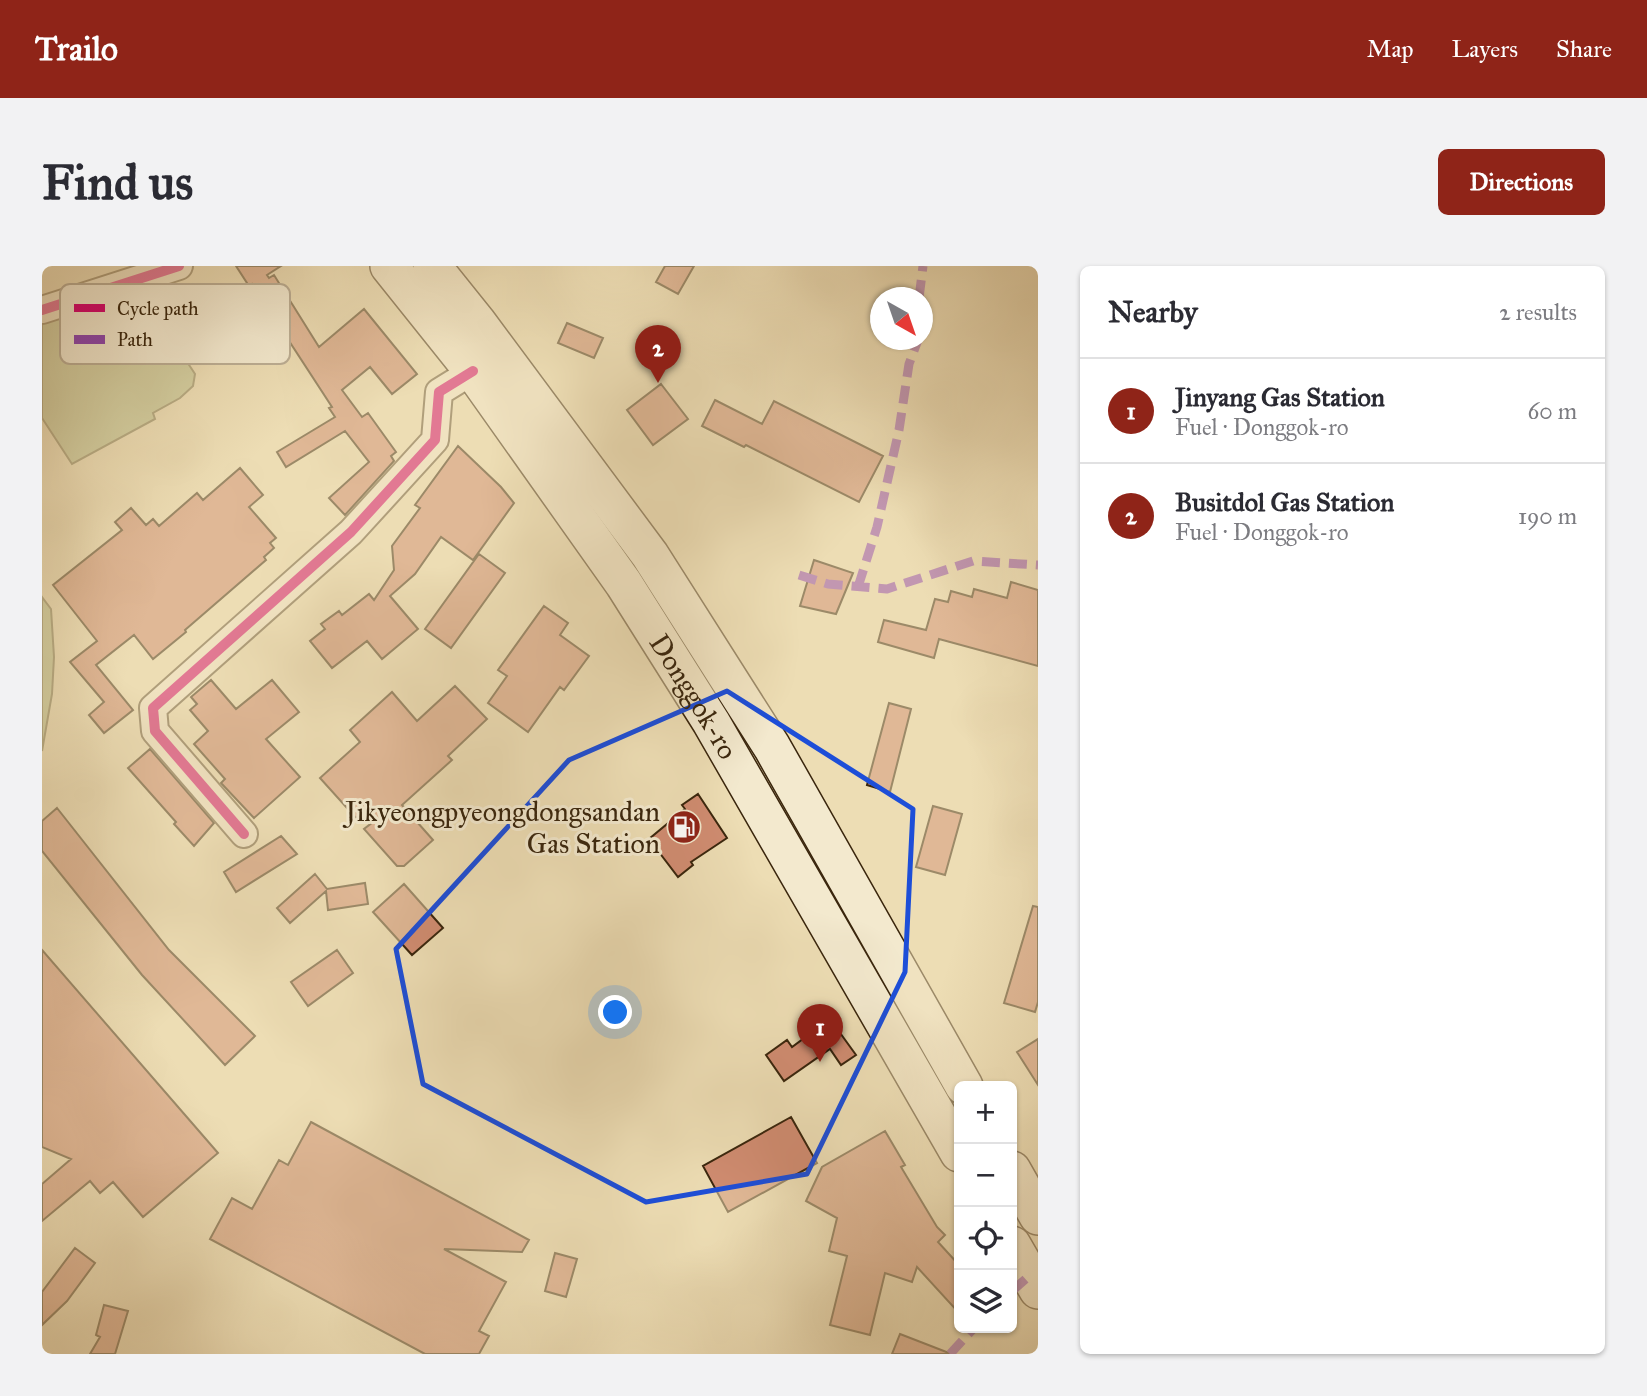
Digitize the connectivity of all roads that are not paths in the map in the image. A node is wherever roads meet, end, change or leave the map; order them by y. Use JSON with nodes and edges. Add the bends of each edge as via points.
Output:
{"nodes":[{"id":1,"x":179,"y":266,"type":"edge"},
{"id":2,"x":390,"y":266,"type":"edge"},
{"id":3,"x":432,"y":266,"type":"edge"},
{"id":4,"x":123,"y":284,"type":"edge"},
{"id":5,"x":60,"y":304,"type":"edge"},
{"id":6,"x":42,"y":310,"type":"edge"},
{"id":7,"x":473,"y":371,"type":"junction"},
{"id":8,"x":244,"y":834,"type":"dead end"},
{"id":9,"x":961,"y":1081,"type":"edge"},
{"id":10,"x":954,"y":1144,"type":"edge"},
{"id":11,"x":1017,"y":1179,"type":"edge"},
{"id":12,"x":1038,"y":1216,"type":"edge"},
{"id":13,"x":1017,"y":1254,"type":"edge"},
{"id":14,"x":1038,"y":1290,"type":"edge"}],
"edges":[{"from":1,"to":4,"type":"street"},
{"from":2,"to":7,"type":"main road","name":"Donggok-ro"},
{"from":3,"to":9,"type":"main road","name":"Donggok-ro","via":[[650,555],[772,747]]},
{"from":5,"to":6,"type":"street"},
{"from":7,"to":8,"type":"street","via":[[439,392],[435,439],[351,532],[153,708],[155,731]]},
{"from":7,"to":10,"type":"main road","name":"Donggok-ro","via":[[624,584],[711,722]]},
{"from":11,"to":12,"type":"main road"},
{"from":13,"to":14,"type":"main road"}]}
